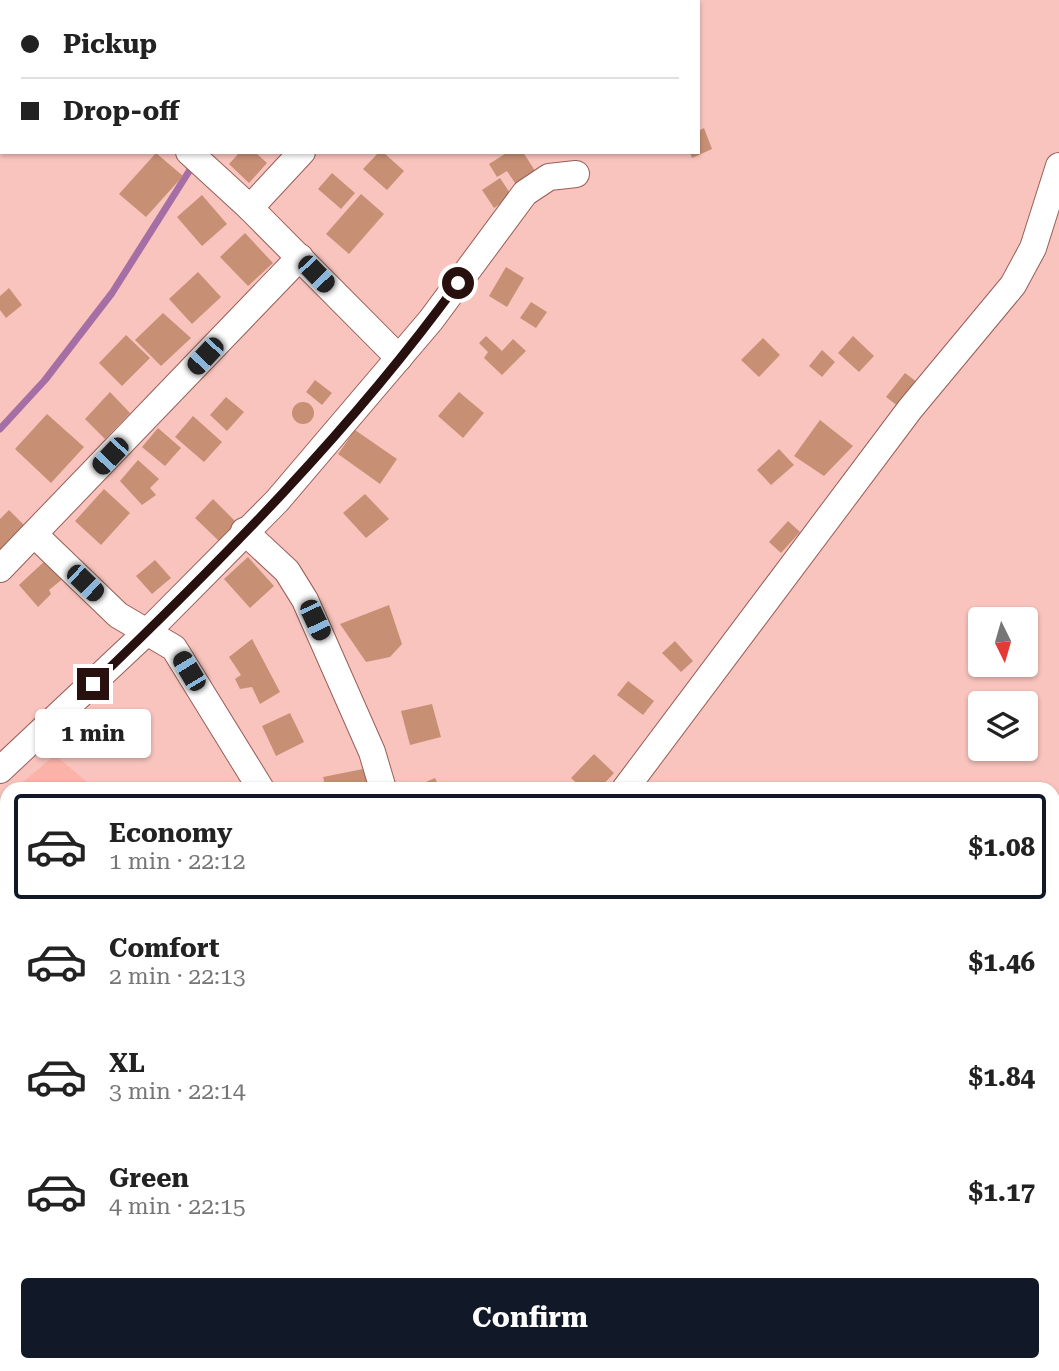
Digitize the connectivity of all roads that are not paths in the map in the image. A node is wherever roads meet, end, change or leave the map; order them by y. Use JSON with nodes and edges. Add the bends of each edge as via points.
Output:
{"nodes":[{"id":1,"x":191,"y":154,"type":"edge"},
{"id":2,"x":300,"y":154,"type":"edge"},
{"id":3,"x":1059,"y":166,"type":"edge"},
{"id":4,"x":576,"y":174,"type":"dead end"},
{"id":5,"x":250,"y":208,"type":"junction"},
{"id":6,"x":300,"y":257,"type":"junction"},
{"id":7,"x":399,"y":358,"type":"junction"},
{"id":8,"x":244,"y":531,"type":"junction"},
{"id":9,"x":35,"y":535,"type":"junction"},
{"id":10,"x":0,"y":569,"type":"edge"},
{"id":11,"x":149,"y":630,"type":"junction"},
{"id":12,"x":0,"y":770,"type":"edge"},
{"id":13,"x":257,"y":782,"type":"edge"},
{"id":14,"x":381,"y":782,"type":"edge"},
{"id":15,"x":630,"y":782,"type":"edge"}],
"edges":[{"from":1,"to":5,"type":"street"},
{"from":2,"to":5,"type":"street"},
{"from":3,"to":15,"type":"street","via":[[1033,248],[1013,285],[910,410]]},
{"from":4,"to":7,"type":"street","via":[[549,177],[525,192]]},
{"from":5,"to":6,"type":"street"},
{"from":6,"to":7,"type":"street"},
{"from":6,"to":9,"type":"street"},
{"from":7,"to":8,"type":"street","via":[[277,501]]},
{"from":8,"to":11,"type":"street"},
{"from":8,"to":14,"type":"street","via":[[287,572],[305,600]]},
{"from":9,"to":10,"type":"street"},
{"from":9,"to":11,"type":"street","via":[[118,615]]},
{"from":11,"to":12,"type":"street"},
{"from":11,"to":13,"type":"street","via":[[174,648]]}]}
